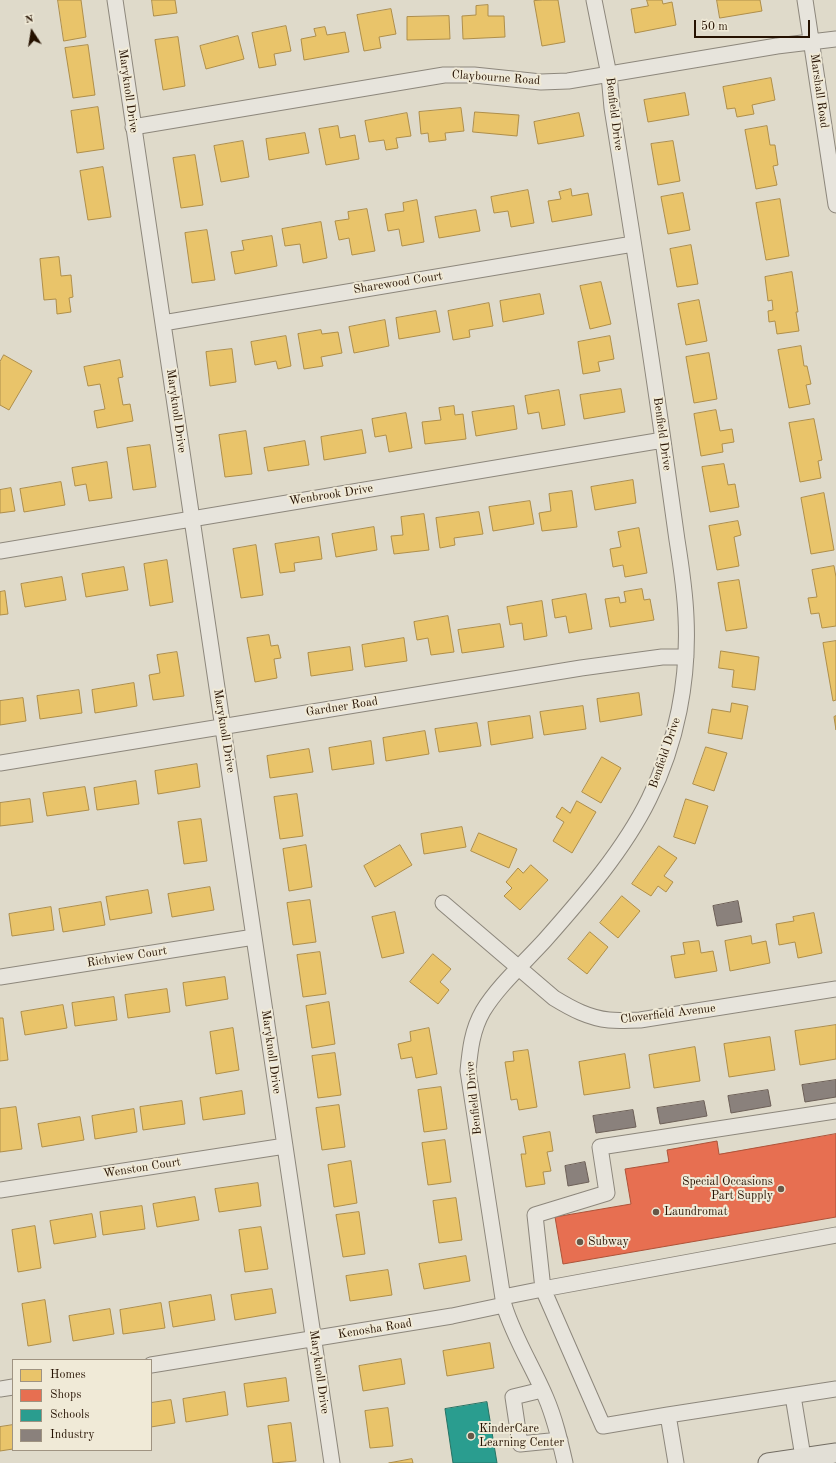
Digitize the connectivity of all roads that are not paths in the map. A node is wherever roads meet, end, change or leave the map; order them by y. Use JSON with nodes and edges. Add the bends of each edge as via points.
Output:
{"nodes":[{"id":1,"x":115,"y":0,"type":"edge"},
{"id":2,"x":594,"y":0,"type":"edge"},
{"id":3,"x":805,"y":0,"type":"edge"},
{"id":4,"x":836,"y":39,"type":"edge"},
{"id":5,"x":812,"y":42,"type":"junction"},
{"id":6,"x":610,"y":75,"type":"junction"},
{"id":7,"x":133,"y":127,"type":"junction"},
{"id":8,"x":836,"y":205,"type":"edge"},
{"id":9,"x":633,"y":244,"type":"junction"},
{"id":10,"x":163,"y":323,"type":"junction"},
{"id":11,"x":663,"y":440,"type":"junction"},
{"id":12,"x":192,"y":518,"type":"junction"},
{"id":13,"x":0,"y":551,"type":"edge"},
{"id":14,"x":686,"y":657,"type":"junction"},
{"id":15,"x":224,"y":727,"type":"junction"},
{"id":16,"x":0,"y":763,"type":"edge"},
{"id":17,"x":443,"y":903,"type":"dead end"},
{"id":18,"x":254,"y":937,"type":"junction"},
{"id":19,"x":519,"y":968,"type":"junction"},
{"id":20,"x":0,"y":977,"type":"edge"},
{"id":21,"x":836,"y":989,"type":"edge"},
{"id":22,"x":836,"y":1111,"type":"edge"},
{"id":23,"x":285,"y":1146,"type":"junction"},
{"id":24,"x":0,"y":1190,"type":"edge"},
{"id":25,"x":836,"y":1235,"type":"edge"},
{"id":26,"x":543,"y":1289,"type":"junction"},
{"id":27,"x":503,"y":1301,"type":"junction"},
{"id":28,"x":315,"y":1338,"type":"junction"},
{"id":29,"x":152,"y":1365,"type":"edge"},
{"id":30,"x":12,"y":1387,"type":"edge"},
{"id":31,"x":0,"y":1389,"type":"edge"},
{"id":32,"x":836,"y":1389,"type":"edge"},
{"id":33,"x":542,"y":1390,"type":"junction"},
{"id":34,"x":793,"y":1396,"type":"junction"},
{"id":35,"x":668,"y":1416,"type":"junction"},
{"id":36,"x":560,"y":1440,"type":"junction"},
{"id":37,"x":836,"y":1453,"type":"edge"},
{"id":38,"x":803,"y":1460,"type":"edge"},
{"id":39,"x":332,"y":1463,"type":"edge"},
{"id":40,"x":565,"y":1463,"type":"edge"},
{"id":41,"x":676,"y":1463,"type":"edge"},
{"id":42,"x":768,"y":1463,"type":"edge"}],
"edges":[{"from":1,"to":7,"type":"street","name":"Maryknoll Drive"},
{"from":2,"to":6,"type":"street","name":"Benfield Drive"},
{"from":3,"to":5,"type":"street","name":"Marshall Road"},
{"from":4,"to":5,"type":"street","name":"Claybourne Road"},
{"from":5,"to":6,"type":"street","name":"Claybourne Road"},
{"from":5,"to":8,"type":"street","name":"Marshall Road"},
{"from":6,"to":7,"type":"street","name":"Claybourne Road","via":[[541,82],[474,75],[444,75]]},
{"from":6,"to":9,"type":"street","name":"Benfield Drive","via":[[612,108]]},
{"from":7,"to":10,"type":"street","name":"Maryknoll Drive"},
{"from":9,"to":10,"type":"street","name":"Sharewood Court"},
{"from":9,"to":11,"type":"street","name":"Benfield Drive"},
{"from":10,"to":12,"type":"street","name":"Maryknoll Drive"},
{"from":11,"to":12,"type":"street","name":"Wenbrook Drive"},
{"from":11,"to":14,"type":"street","name":"Benfield Drive","via":[[684,588]]},
{"from":12,"to":13,"type":"street","name":"Wenbrook Drive"},
{"from":12,"to":15,"type":"street","name":"Maryknoll Drive"},
{"from":14,"to":15,"type":"street","name":"Gardner Road","via":[[662,657],[581,668]]},
{"from":14,"to":19,"type":"street","name":"Benfield Drive","via":[[683,689],[672,739],[662,770],[646,805],[605,868]]},
{"from":15,"to":16,"type":"street","name":"Gardner Road"},
{"from":15,"to":18,"type":"street","name":"Maryknoll Drive"},
{"from":17,"to":19,"type":"street","name":"Cloverfield Avenue"},
{"from":18,"to":20,"type":"street","name":"Richview Court"},
{"from":18,"to":23,"type":"street","name":"Maryknoll Drive"},
{"from":19,"to":21,"type":"street","name":"Cloverfield Avenue","via":[[554,998],[572,1009],[610,1020],[664,1017]]},
{"from":19,"to":27,"type":"street","name":"Benfield Drive","via":[[483,1011],[475,1029],[468,1071]]},
{"from":22,"to":26,"type":"street","via":[[600,1147],[606,1193],[535,1215]]},
{"from":23,"to":24,"type":"street","name":"Wenston Court"},
{"from":23,"to":28,"type":"street","name":"Maryknoll Drive"},
{"from":25,"to":26,"type":"street","name":"Kenosha Road"},
{"from":26,"to":27,"type":"street","name":"Kenosha Road"},
{"from":26,"to":35,"type":"street","via":[[604,1426]]},
{"from":27,"to":28,"type":"street","name":"Kenosha Road","via":[[452,1316]]},
{"from":27,"to":33,"type":"street","name":"Benfield Drive","via":[[509,1321]]},
{"from":28,"to":29,"type":"street","name":"Kenosha Road"},
{"from":28,"to":39,"type":"street","name":"Maryknoll Drive"},
{"from":30,"to":31,"type":"street"},
{"from":32,"to":34,"type":"street"},
{"from":33,"to":36,"type":"street","name":"Benfield Drive"},
{"from":33,"to":36,"type":"street","via":[[513,1397],[520,1444]]},
{"from":34,"to":35,"type":"street"},
{"from":34,"to":38,"type":"street"},
{"from":35,"to":41,"type":"street"},
{"from":36,"to":40,"type":"street","name":"Benfield Drive"},
{"from":37,"to":38,"type":"main road"},
{"from":38,"to":42,"type":"main road"}]}
